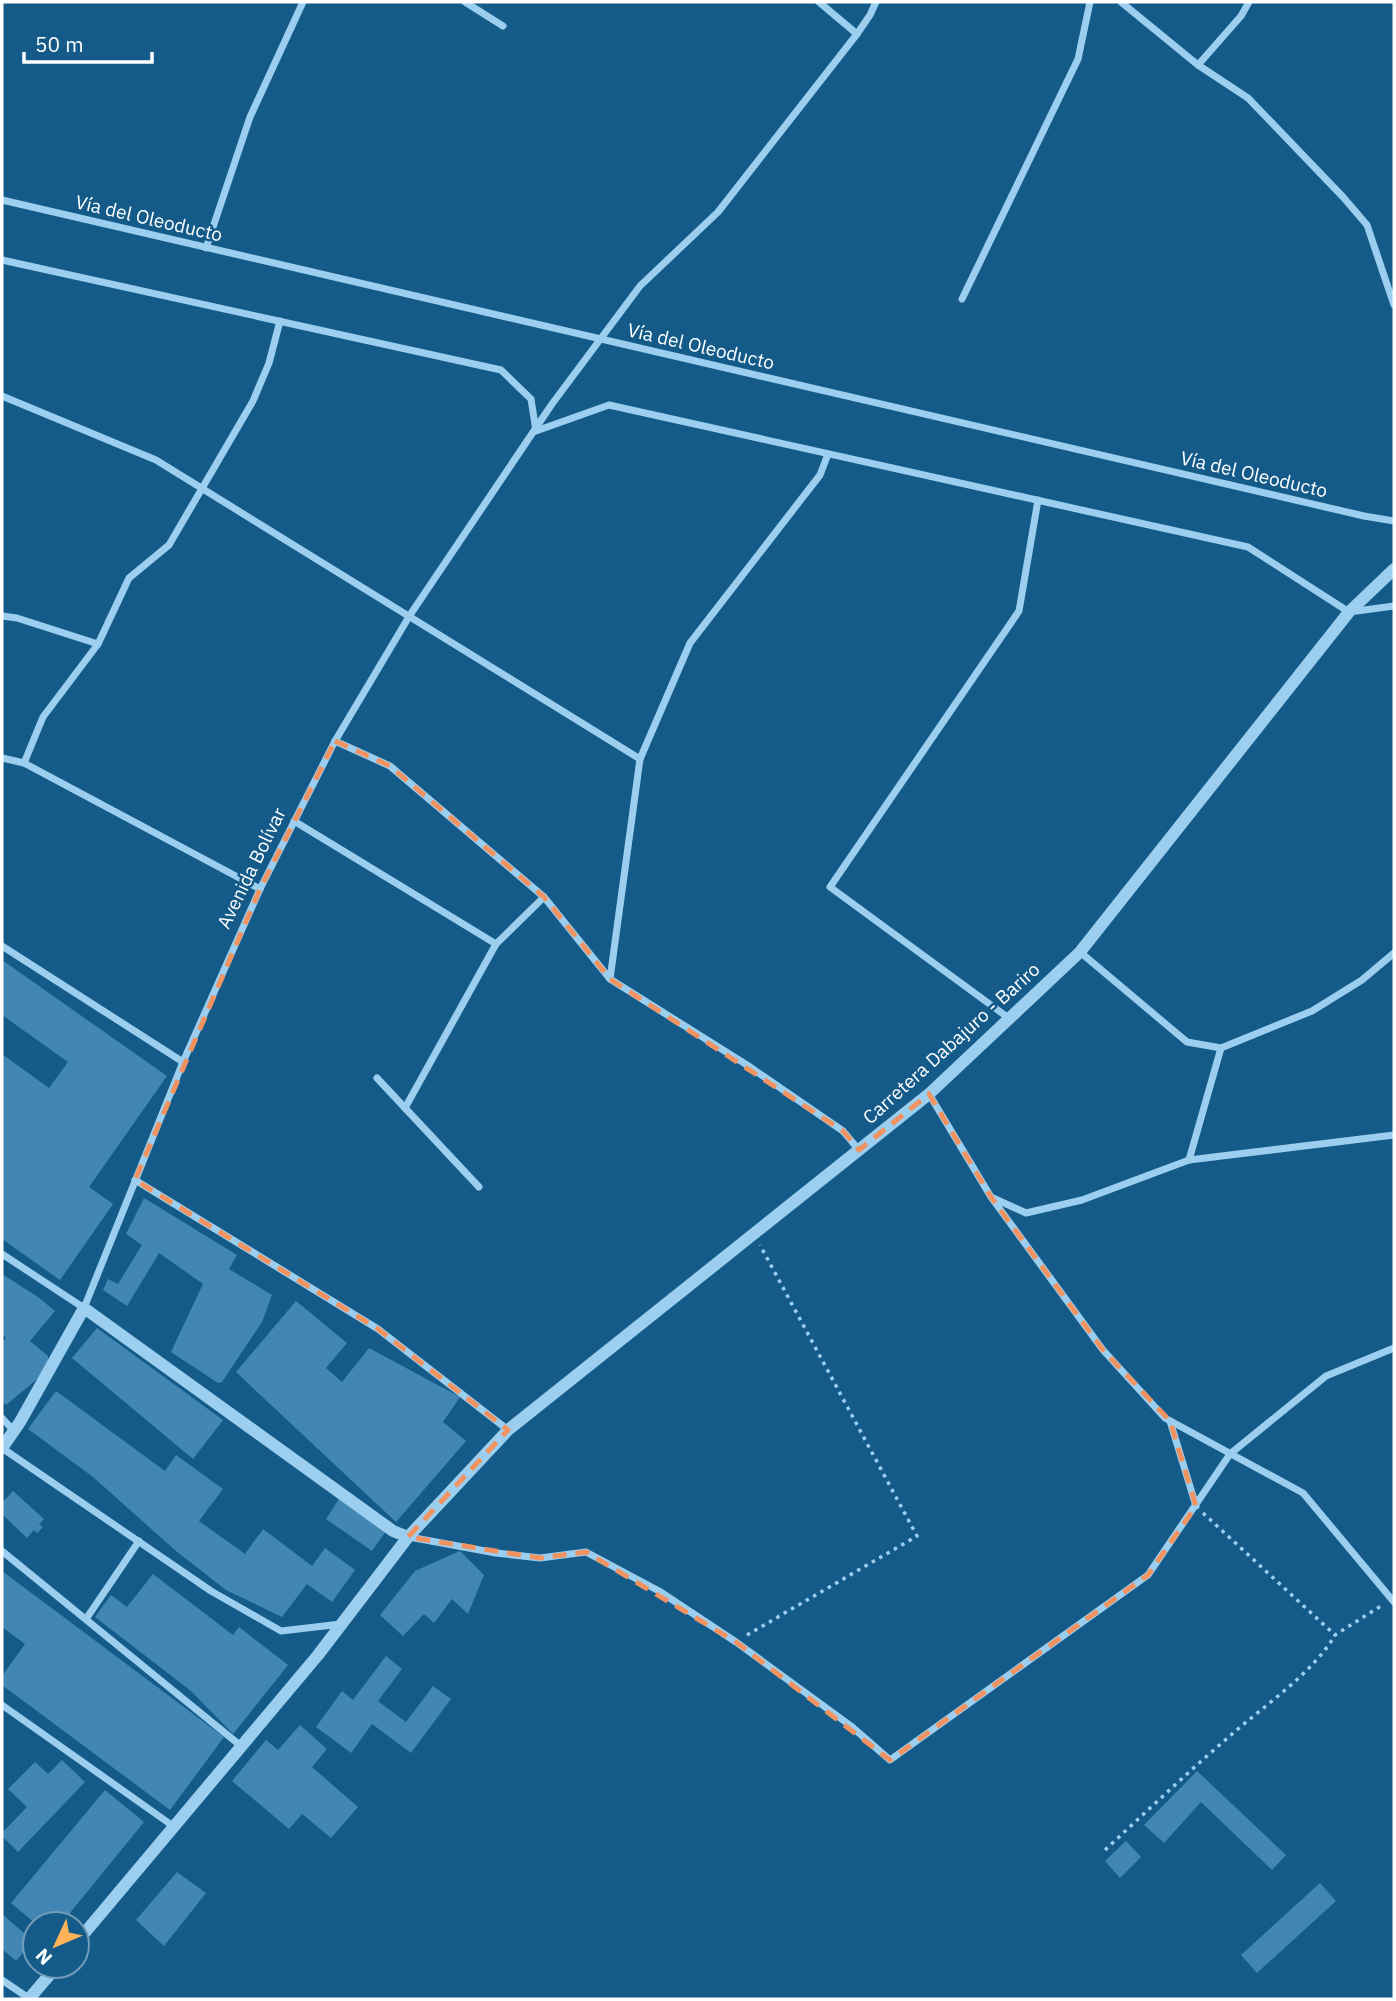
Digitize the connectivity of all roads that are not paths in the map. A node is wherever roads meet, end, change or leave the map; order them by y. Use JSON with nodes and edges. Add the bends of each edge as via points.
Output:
{"nodes":[{"id":1,"x":303,"y":2,"type":"edge"},
{"id":2,"x":465,"y":2,"type":"edge"},
{"id":3,"x":819,"y":2,"type":"edge"},
{"id":4,"x":876,"y":2,"type":"edge"},
{"id":5,"x":1090,"y":2,"type":"edge"},
{"id":6,"x":1121,"y":2,"type":"edge"},
{"id":7,"x":1248,"y":2,"type":"edge"},
{"id":8,"x":503,"y":26,"type":"dead end"},
{"id":9,"x":857,"y":34,"type":"junction"},
{"id":10,"x":1198,"y":65,"type":"junction"},
{"id":11,"x":2,"y":200,"type":"edge"},
{"id":12,"x":206,"y":248,"type":"junction"},
{"id":13,"x":2,"y":260,"type":"edge"},
{"id":14,"x":962,"y":299,"type":"dead end"},
{"id":15,"x":1394,"y":305,"type":"edge"},
{"id":16,"x":280,"y":321,"type":"junction"},
{"id":17,"x":601,"y":339,"type":"junction"},
{"id":18,"x":2,"y":396,"type":"edge"},
{"id":19,"x":536,"y":430,"type":"junction"},
{"id":20,"x":828,"y":454,"type":"junction"},
{"id":21,"x":203,"y":488,"type":"junction"},
{"id":22,"x":1038,"y":500,"type":"junction"},
{"id":23,"x":1394,"y":520,"type":"edge"},
{"id":24,"x":1394,"y":569,"type":"edge"},
{"id":25,"x":1394,"y":606,"type":"edge"},
{"id":26,"x":1349,"y":612,"type":"junction"},
{"id":27,"x":410,"y":615,"type":"junction"},
{"id":28,"x":2,"y":617,"type":"edge"},
{"id":29,"x":98,"y":644,"type":"junction"},
{"id":30,"x":335,"y":741,"type":"junction"},
{"id":31,"x":2,"y":758,"type":"edge"},
{"id":32,"x":640,"y":759,"type":"junction"},
{"id":33,"x":24,"y":763,"type":"junction"},
{"id":34,"x":294,"y":821,"type":"junction"},
{"id":35,"x":260,"y":889,"type":"junction"},
{"id":36,"x":544,"y":897,"type":"junction"},
{"id":37,"x":496,"y":944,"type":"junction"},
{"id":38,"x":2,"y":946,"type":"edge"},
{"id":39,"x":1080,"y":952,"type":"junction"},
{"id":40,"x":1394,"y":953,"type":"edge"},
{"id":41,"x":610,"y":979,"type":"junction"},
{"id":42,"x":1010,"y":1019,"type":"junction"},
{"id":43,"x":1221,"y":1048,"type":"junction"},
{"id":44,"x":183,"y":1062,"type":"junction"},
{"id":45,"x":377,"y":1078,"type":"dead end"},
{"id":46,"x":929,"y":1094,"type":"junction"},
{"id":47,"x":405,"y":1108,"type":"junction"},
{"id":48,"x":1394,"y":1135,"type":"edge"},
{"id":49,"x":859,"y":1150,"type":"junction"},
{"id":50,"x":1189,"y":1160,"type":"junction"},
{"id":51,"x":135,"y":1180,"type":"junction"},
{"id":52,"x":480,"y":1187,"type":"dead end"},
{"id":53,"x":992,"y":1198,"type":"junction"},
{"id":54,"x":2,"y":1254,"type":"edge"},
{"id":55,"x":84,"y":1308,"type":"junction"},
{"id":56,"x":1394,"y":1348,"type":"edge"},
{"id":57,"x":2,"y":1418,"type":"edge"},
{"id":58,"x":1170,"y":1421,"type":"junction"},
{"id":59,"x":509,"y":1430,"type":"junction"},
{"id":60,"x":14,"y":1431,"type":"junction"},
{"id":61,"x":2,"y":1448,"type":"edge"},
{"id":62,"x":1230,"y":1454,"type":"junction"},
{"id":63,"x":1196,"y":1506,"type":"junction"},
{"id":64,"x":408,"y":1537,"type":"junction"},
{"id":65,"x":139,"y":1541,"type":"junction"},
{"id":66,"x":2,"y":1551,"type":"edge"},
{"id":67,"x":1393,"y":1601,"type":"edge"},
{"id":68,"x":86,"y":1619,"type":"junction"},
{"id":69,"x":341,"y":1624,"type":"junction"},
{"id":70,"x":2,"y":1705,"type":"edge"},
{"id":71,"x":241,"y":1746,"type":"junction"},
{"id":72,"x":173,"y":1826,"type":"junction"},
{"id":73,"x":91,"y":1924,"type":"edge"},
{"id":74,"x":2,"y":1980,"type":"edge"},
{"id":75,"x":45,"y":1980,"type":"edge"},
{"id":76,"x":29,"y":1999,"type":"edge"}],
"edges":[{"from":1,"to":12,"type":"street","via":[[250,117]]},
{"from":2,"to":8,"type":"street"},
{"from":3,"to":9,"type":"street"},
{"from":4,"to":9,"type":"street","name":"Avenida Bolívar"},
{"from":5,"to":14,"type":"street","via":[[1078,58]]},
{"from":6,"to":10,"type":"street"},
{"from":7,"to":10,"type":"street"},
{"from":9,"to":17,"type":"street","name":"Avenida Bolívar","via":[[718,212],[640,286]]},
{"from":10,"to":15,"type":"street","via":[[1248,98],[1367,225]]},
{"from":11,"to":12,"type":"street","name":"Vía del Oleoducto"},
{"from":12,"to":17,"type":"street","name":"Vía del Oleoducto"},
{"from":13,"to":16,"type":"street"},
{"from":16,"to":19,"type":"street","via":[[502,370],[531,399]]},
{"from":16,"to":21,"type":"street","via":[[253,401]]},
{"from":17,"to":19,"type":"street","name":"Avenida Bolívar"},
{"from":17,"to":23,"type":"street","name":"Vía del Oleoducto"},
{"from":18,"to":21,"type":"street","via":[[156,460]]},
{"from":19,"to":20,"type":"street","via":[[609,405]]},
{"from":19,"to":27,"type":"street","name":"Avenida Bolívar"},
{"from":20,"to":22,"type":"street"},
{"from":20,"to":32,"type":"street","via":[[820,475],[690,643]]},
{"from":21,"to":27,"type":"street"},
{"from":21,"to":29,"type":"street","via":[[169,545],[129,578]]},
{"from":22,"to":26,"type":"street","via":[[1248,547]]},
{"from":22,"to":42,"type":"street","via":[[1019,611],[830,887]]},
{"from":24,"to":26,"type":"street","name":"Carretera Dabajuro - Bariro"},
{"from":25,"to":26,"type":"street"},
{"from":26,"to":39,"type":"street","name":"Carretera Dabajuro - Bariro"},
{"from":27,"to":30,"type":"street","name":"Avenida Bolívar"},
{"from":27,"to":32,"type":"street"},
{"from":28,"to":29,"type":"street"},
{"from":29,"to":33,"type":"street","via":[[43,717]]},
{"from":30,"to":34,"type":"street","name":"Avenida Bolívar"},
{"from":30,"to":36,"type":"street","via":[[390,766]]},
{"from":31,"to":33,"type":"street"},
{"from":32,"to":41,"type":"street"},
{"from":33,"to":35,"type":"street"},
{"from":34,"to":35,"type":"street","name":"Avenida Bolívar"},
{"from":34,"to":37,"type":"street"},
{"from":35,"to":44,"type":"street","name":"Avenida Bolívar"},
{"from":36,"to":37,"type":"street"},
{"from":36,"to":41,"type":"street"},
{"from":37,"to":47,"type":"street"},
{"from":38,"to":44,"type":"street"},
{"from":39,"to":42,"type":"street","name":"Carretera Dabajuro - Bariro"},
{"from":39,"to":43,"type":"street","via":[[1187,1042]]},
{"from":40,"to":43,"type":"street","via":[[1362,980],[1312,1011]]},
{"from":41,"to":49,"type":"street","via":[[833,1123]]},
{"from":42,"to":46,"type":"street","name":"Carretera Dabajuro - Bariro"},
{"from":43,"to":50,"type":"street"},
{"from":44,"to":51,"type":"street","name":"Avenida Bolívar"},
{"from":45,"to":47,"type":"street"},
{"from":46,"to":49,"type":"street","name":"Carretera Dabajuro - Bariro"},
{"from":46,"to":53,"type":"street"},
{"from":47,"to":52,"type":"street"},
{"from":48,"to":50,"type":"street"},
{"from":49,"to":59,"type":"street","name":"Carretera Dabajuro - Bariro"},
{"from":50,"to":53,"type":"street","via":[[1082,1200],[1026,1213]]},
{"from":51,"to":55,"type":"street","name":"Avenida Bolívar"},
{"from":51,"to":59,"type":"street","via":[[378,1329]]},
{"from":53,"to":58,"type":"street","via":[[1103,1350]]},
{"from":54,"to":55,"type":"street"},
{"from":55,"to":60,"type":"street","name":"Avenida Bolívar"},
{"from":55,"to":64,"type":"street","via":[[393,1531]]},
{"from":56,"to":62,"type":"street","via":[[1326,1376]]},
{"from":57,"to":60,"type":"street"},
{"from":58,"to":62,"type":"street"},
{"from":58,"to":63,"type":"street"},
{"from":59,"to":64,"type":"street","name":"Carretera Dabajuro - Bariro"},
{"from":60,"to":61,"type":"street","name":"Avenida Bolívar"},
{"from":61,"to":65,"type":"street"},
{"from":62,"to":63,"type":"street"},
{"from":62,"to":67,"type":"street","via":[[1303,1493]]},
{"from":63,"to":64,"type":"street","via":[[1148,1575],[890,1760],[736,1642],[659,1591],[586,1552],[540,1558]]},
{"from":64,"to":69,"type":"street","name":"Carretera Dabajuro - Bariro"},
{"from":65,"to":68,"type":"street"},
{"from":65,"to":69,"type":"street","via":[[211,1591],[281,1631]]},
{"from":66,"to":68,"type":"street"},
{"from":68,"to":71,"type":"street"},
{"from":69,"to":71,"type":"street","name":"Carretera Dabajuro - Bariro"},
{"from":70,"to":72,"type":"street"},
{"from":71,"to":72,"type":"street","name":"Carretera Dabajuro - Bariro"},
{"from":72,"to":73,"type":"street","name":"Carretera Dabajuro - Bariro"},
{"from":74,"to":76,"type":"street"},
{"from":75,"to":76,"type":"street"}]}
